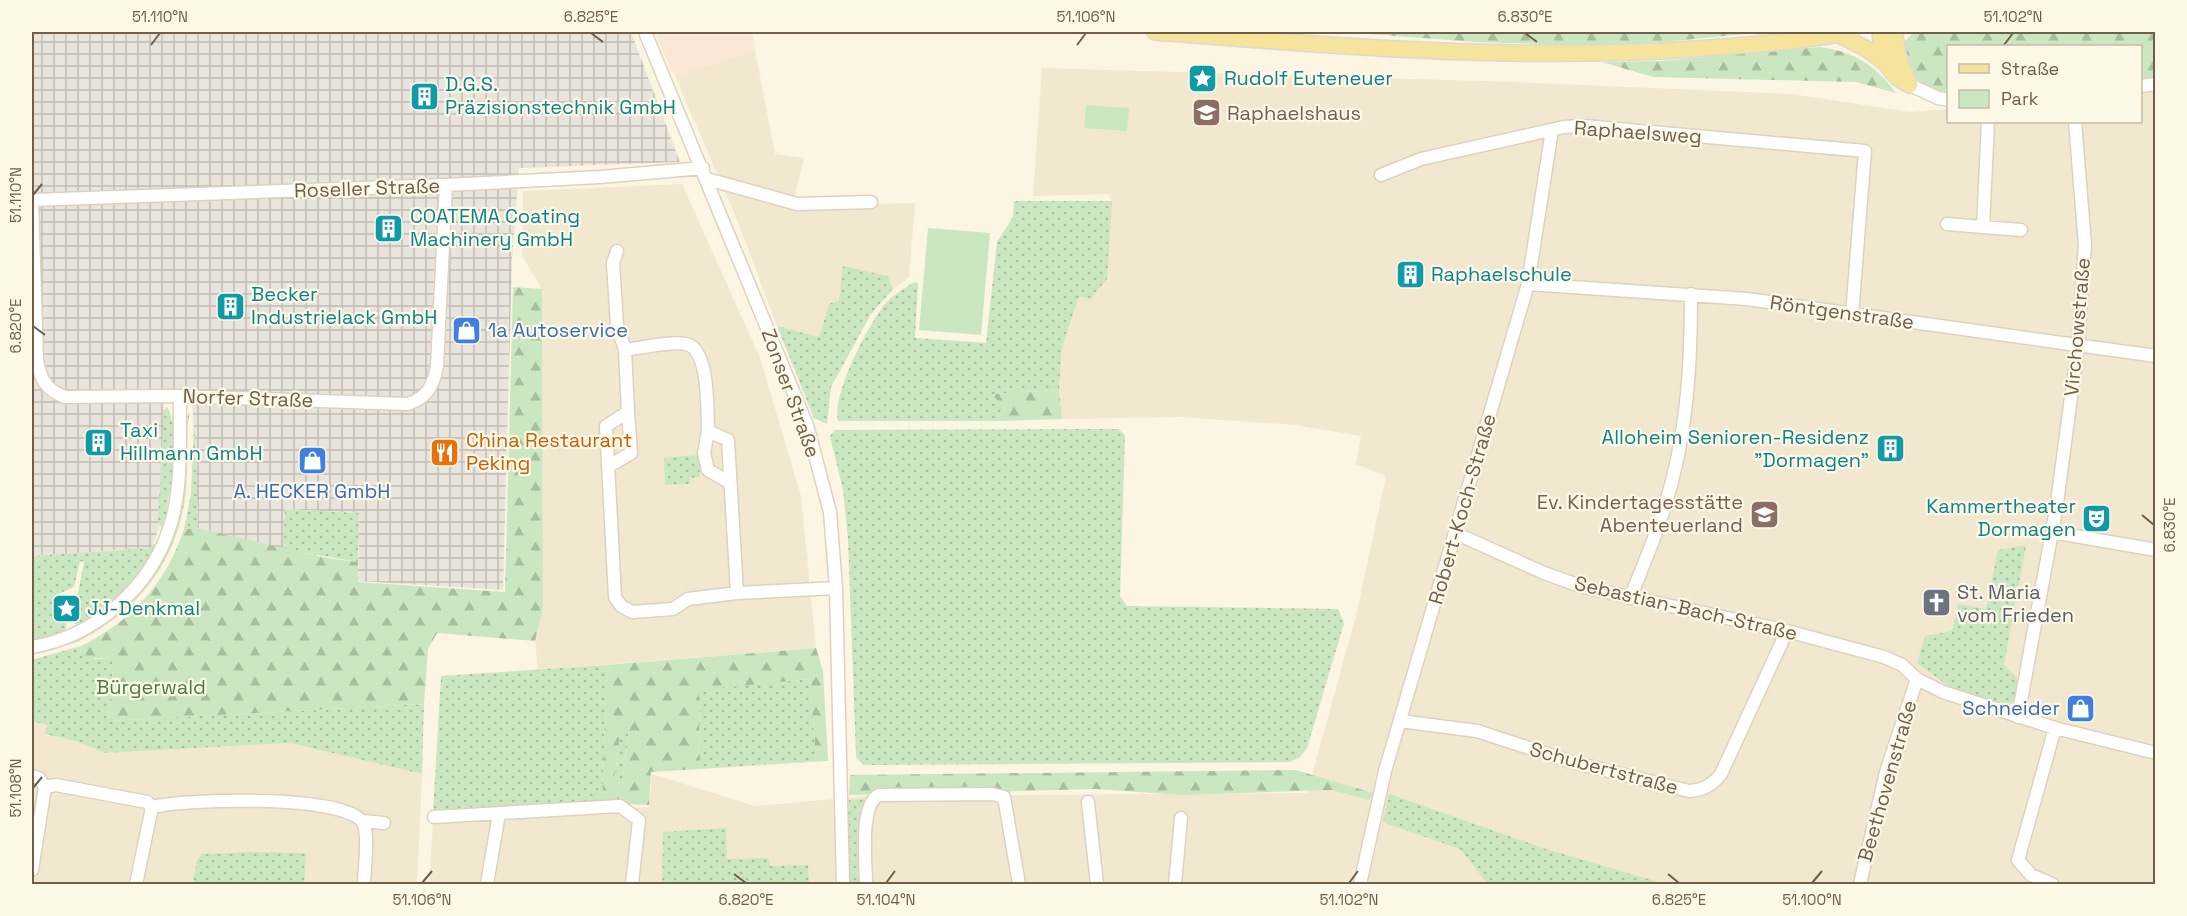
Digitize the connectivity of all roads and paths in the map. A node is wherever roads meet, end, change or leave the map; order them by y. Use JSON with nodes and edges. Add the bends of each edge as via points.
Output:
{"nodes":[{"id":1,"x":645,"y":32,"type":"edge"},
{"id":2,"x":1155,"y":32,"type":"edge"},
{"id":3,"x":1880,"y":32,"type":"edge"},
{"id":4,"x":1894,"y":32,"type":"edge"},
{"id":5,"x":1844,"y":33,"type":"edge"},
{"id":6,"x":1885,"y":63,"type":"junction"},
{"id":7,"x":1910,"y":85,"type":"junction"},
{"id":8,"x":1947,"y":100,"type":"edge"},
{"id":9,"x":1988,"y":123,"type":"edge"},
{"id":10,"x":2075,"y":123,"type":"edge"},
{"id":11,"x":1552,"y":130,"type":"junction"},
{"id":12,"x":705,"y":173,"type":"junction"},
{"id":13,"x":1381,"y":176,"type":"dead end"},
{"id":14,"x":446,"y":185,"type":"junction"},
{"id":15,"x":32,"y":200,"type":"edge"},
{"id":16,"x":871,"y":202,"type":"dead end"},
{"id":17,"x":1947,"y":224,"type":"dead end"},
{"id":18,"x":1983,"y":227,"type":"junction"},
{"id":19,"x":2021,"y":230,"type":"dead end"},
{"id":20,"x":617,"y":251,"type":"dead end"},
{"id":21,"x":1527,"y":284,"type":"junction"},
{"id":22,"x":1691,"y":294,"type":"junction"},
{"id":23,"x":1852,"y":314,"type":"junction"},
{"id":24,"x":2078,"y":345,"type":"junction"},
{"id":25,"x":625,"y":350,"type":"junction"},
{"id":26,"x":2156,"y":356,"type":"edge"},
{"id":27,"x":180,"y":396,"type":"junction"},
{"id":28,"x":628,"y":412,"type":"junction"},
{"id":29,"x":708,"y":431,"type":"junction"},
{"id":30,"x":609,"y":466,"type":"junction"},
{"id":31,"x":729,"y":482,"type":"junction"},
{"id":32,"x":2052,"y":532,"type":"junction"},
{"id":33,"x":1455,"y":533,"type":"junction"},
{"id":34,"x":2156,"y":550,"type":"edge"},
{"id":35,"x":836,"y":588,"type":"junction"},
{"id":36,"x":737,"y":593,"type":"junction"},
{"id":37,"x":1630,"y":597,"type":"junction"},
{"id":38,"x":1787,"y":631,"type":"junction"},
{"id":39,"x":32,"y":647,"type":"edge"},
{"id":40,"x":1917,"y":679,"type":"junction"},
{"id":41,"x":2018,"y":717,"type":"junction"},
{"id":42,"x":1400,"y":721,"type":"junction"},
{"id":43,"x":2055,"y":728,"type":"junction"},
{"id":44,"x":2156,"y":753,"type":"edge"},
{"id":45,"x":32,"y":776,"type":"edge"},
{"id":46,"x":45,"y":787,"type":"junction"},
{"id":47,"x":1088,"y":802,"type":"dead end"},
{"id":48,"x":152,"y":807,"type":"junction"},
{"id":49,"x":499,"y":814,"type":"junction"},
{"id":50,"x":434,"y":817,"type":"dead end"},
{"id":51,"x":1181,"y":818,"type":"dead end"},
{"id":52,"x":362,"y":821,"type":"junction"},
{"id":53,"x":384,"y":823,"type":"dead end"},
{"id":54,"x":32,"y":870,"type":"edge"},
{"id":55,"x":136,"y":885,"type":"edge"},
{"id":56,"x":364,"y":885,"type":"edge"},
{"id":57,"x":487,"y":885,"type":"edge"},
{"id":58,"x":632,"y":885,"type":"edge"},
{"id":59,"x":843,"y":885,"type":"edge"},
{"id":60,"x":866,"y":885,"type":"edge"},
{"id":61,"x":1019,"y":885,"type":"edge"},
{"id":62,"x":1097,"y":885,"type":"edge"},
{"id":63,"x":1175,"y":885,"type":"edge"},
{"id":64,"x":1360,"y":885,"type":"edge"},
{"id":65,"x":1860,"y":885,"type":"edge"},
{"id":66,"x":2052,"y":885,"type":"edge"}],
"edges":[{"from":1,"to":12,"type":"street","name":"Zonser Straße"},
{"from":2,"to":5,"type":"main road","via":[[1503,54],[1621,54],[1740,46]]},
{"from":3,"to":6,"type":"main road"},
{"from":4,"to":7,"type":"main road","via":[[1900,63]]},
{"from":5,"to":6,"type":"main road"},
{"from":6,"to":7,"type":"main road","via":[[1894,76]]},
{"from":7,"to":8,"type":"street"},
{"from":9,"to":18,"type":"street"},
{"from":10,"to":24,"type":"street","name":"Virchowstraße","via":[[2085,245]]},
{"from":11,"to":13,"type":"street","name":"Raphaelsweg","via":[[1421,159]]},
{"from":11,"to":21,"type":"street","name":"Robert-Koch-Straße"},
{"from":11,"to":23,"type":"street","name":"Raphaelsweg","via":[[1584,126],[1865,152]]},
{"from":12,"to":14,"type":"street","name":"Roseller Straße"},
{"from":12,"to":16,"type":"street","via":[[797,204]]},
{"from":12,"to":35,"type":"street","name":"Zonser Straße","via":[[807,425],[830,512]]},
{"from":14,"to":15,"type":"street","name":"Roseller Straße"},
{"from":14,"to":27,"type":"street","name":"Norfer Straße","via":[[437,366],[434,383],[420,399],[393,404]]},
{"from":15,"to":27,"type":"street","name":"Norfer Straße","via":[[39,376],[65,397]]},
{"from":17,"to":18,"type":"street"},
{"from":18,"to":19,"type":"street"},
{"from":20,"to":25,"type":"street","via":[[613,263],[617,325]]},
{"from":21,"to":22,"type":"street","name":"Röntgenstraße"},
{"from":21,"to":33,"type":"street","name":"Robert-Koch-Straße"},
{"from":22,"to":23,"type":"street","name":"Röntgenstraße"},
{"from":22,"to":37,"type":"street","via":[[1685,414],[1673,480]]},
{"from":23,"to":24,"type":"street","name":"Röntgenstraße"},
{"from":24,"to":26,"type":"street","name":"Röntgenstraße"},
{"from":24,"to":32,"type":"street","name":"Virchowstraße"},
{"from":25,"to":28,"type":"street"},
{"from":25,"to":29,"type":"street","via":[[687,344],[697,351],[703,362]]},
{"from":27,"to":39,"type":"street","via":[[176,499],[171,524],[157,555],[140,582],[94,624],[68,638]]},
{"from":28,"to":30,"type":"street","via":[[606,426]]},
{"from":28,"to":30,"type":"street","via":[[631,453]]},
{"from":29,"to":31,"type":"street","via":[[728,440]]},
{"from":29,"to":31,"type":"street","via":[[704,453],[708,470]]},
{"from":30,"to":36,"type":"street","via":[[615,597],[621,606],[632,612],[674,609],[688,599]]},
{"from":31,"to":36,"type":"street"},
{"from":32,"to":34,"type":"street"},
{"from":32,"to":41,"type":"street","name":"Virchowstraße"},
{"from":33,"to":37,"type":"street","name":"Sebastian-Bach-Straße","via":[[1544,573]]},
{"from":33,"to":42,"type":"street","name":"Robert-Koch-Straße"},
{"from":35,"to":36,"type":"street"},
{"from":35,"to":59,"type":"street","name":"Zonser Straße"},
{"from":37,"to":38,"type":"street","name":"Sebastian-Bach-Straße"},
{"from":38,"to":40,"type":"street","name":"Sebastian-Bach-Straße","via":[[1884,657],[1902,665]]},
{"from":38,"to":42,"type":"street","name":"Schubertstraße","via":[[1721,774],[1699,790],[1689,791],[1572,762],[1477,731]]},
{"from":40,"to":41,"type":"street","name":"Sebastian-Bach-Straße","via":[[1943,692]]},
{"from":40,"to":65,"type":"street","name":"Beethovenstraße","via":[[1883,784]]},
{"from":41,"to":43,"type":"street","name":"Sebastian-Bach-Straße"},
{"from":42,"to":64,"type":"street","name":"Robert-Koch-Straße","via":[[1374,812]]},
{"from":43,"to":44,"type":"street","name":"Sebastian-Bach-Straße"},
{"from":43,"to":66,"type":"street","via":[[2019,860],[2031,874]]},
{"from":45,"to":46,"type":"street"},
{"from":46,"to":48,"type":"street","via":[[56,785],[97,792],[147,802]]},
{"from":46,"to":54,"type":"street"},
{"from":47,"to":62,"type":"street"},
{"from":48,"to":52,"type":"street","via":[[284,801],[351,814]]},
{"from":48,"to":55,"type":"street"},
{"from":49,"to":50,"type":"street"},
{"from":49,"to":57,"type":"street"},
{"from":49,"to":58,"type":"street","via":[[620,806],[639,820]]},
{"from":51,"to":63,"type":"street"},
{"from":52,"to":53,"type":"street"},
{"from":52,"to":56,"type":"street","via":[[366,832]]},
{"from":60,"to":61,"type":"street","via":[[867,811],[873,798],[992,794],[1004,797]]}]}
